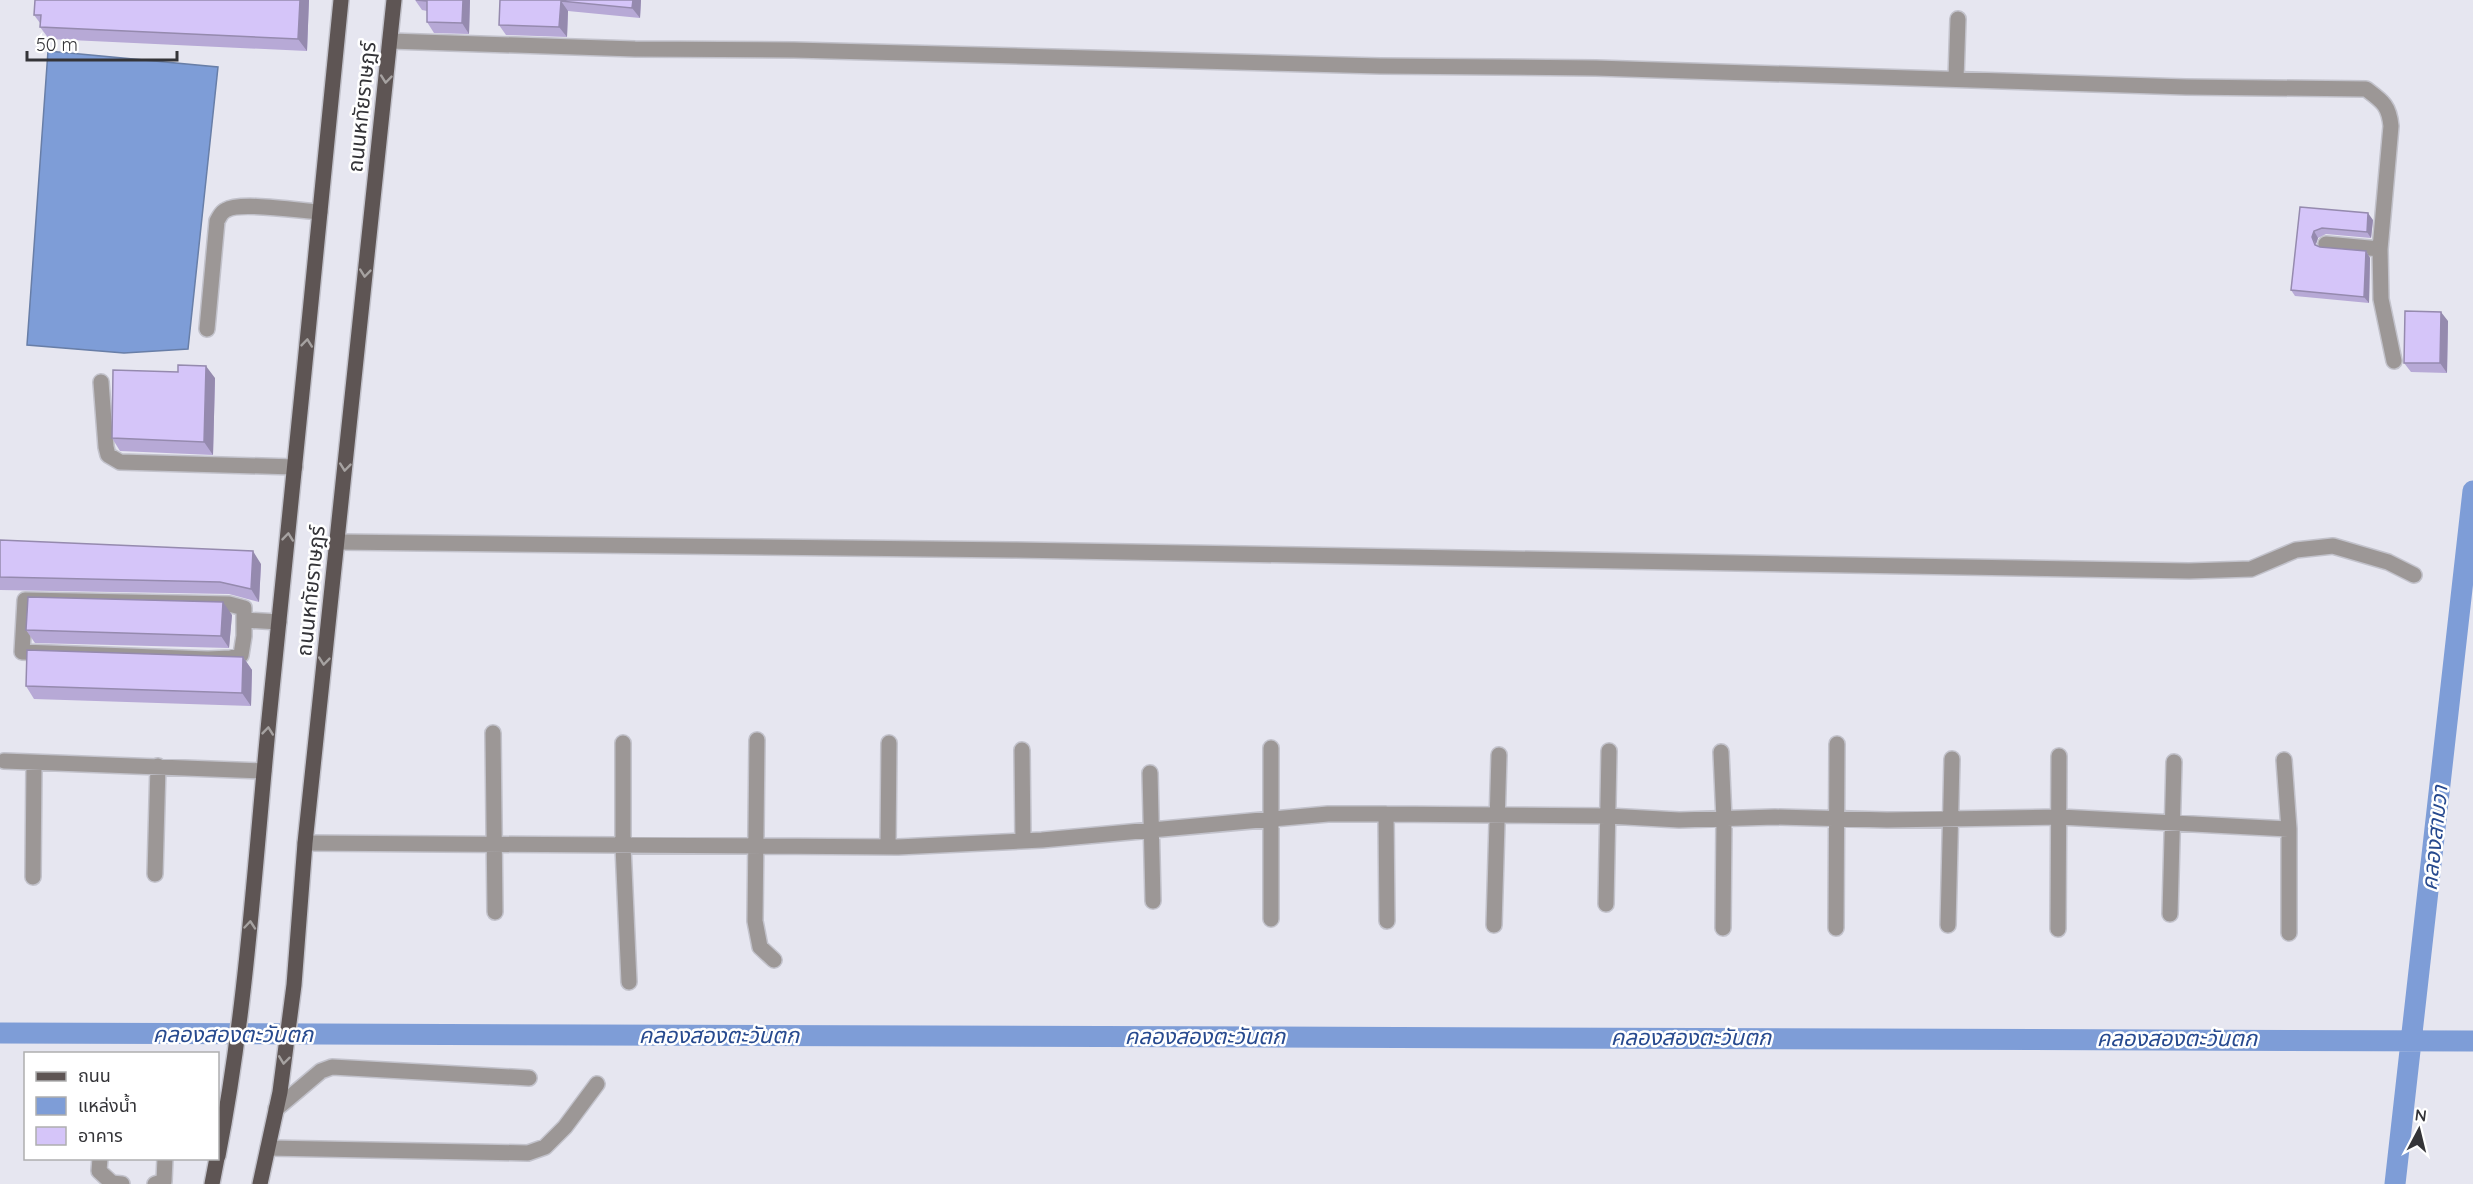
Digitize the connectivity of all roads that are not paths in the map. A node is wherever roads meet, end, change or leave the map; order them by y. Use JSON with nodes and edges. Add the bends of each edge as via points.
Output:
{"nodes":[{"id":1,"x":341,"y":0,"type":"edge"},
{"id":2,"x":394,"y":0,"type":"edge"},
{"id":3,"x":1958,"y":19,"type":"dead end"},
{"id":4,"x":390,"y":41,"type":"junction"},
{"id":5,"x":1956,"y":79,"type":"junction"},
{"id":6,"x":320,"y":212,"type":"junction"},
{"id":7,"x":2326,"y":244,"type":"dead end"},
{"id":8,"x":2380,"y":249,"type":"junction"},
{"id":9,"x":207,"y":329,"type":"dead end"},
{"id":10,"x":2394,"y":361,"type":"dead end"},
{"id":11,"x":101,"y":381,"type":"dead end"},
{"id":12,"x":295,"y":467,"type":"junction"},
{"id":13,"x":337,"y":542,"type":"junction"},
{"id":14,"x":2415,"y":575,"type":"dead end"},
{"id":15,"x":245,"y":620,"type":"junction"},
{"id":16,"x":279,"y":622,"type":"junction"},
{"id":17,"x":493,"y":733,"type":"dead end"},
{"id":18,"x":757,"y":740,"type":"dead end"},
{"id":19,"x":889,"y":742,"type":"dead end"},
{"id":20,"x":623,"y":744,"type":"dead end"},
{"id":21,"x":1837,"y":744,"type":"dead end"},
{"id":22,"x":1271,"y":748,"type":"dead end"},
{"id":23,"x":1022,"y":750,"type":"dead end"},
{"id":24,"x":1609,"y":751,"type":"dead end"},
{"id":25,"x":1721,"y":752,"type":"dead end"},
{"id":26,"x":1498,"y":755,"type":"dead end"},
{"id":27,"x":2059,"y":756,"type":"dead end"},
{"id":28,"x":1952,"y":759,"type":"dead end"},
{"id":29,"x":2284,"y":759,"type":"dead end"},
{"id":30,"x":4,"y":761,"type":"dead end"},
{"id":31,"x":2174,"y":762,"type":"dead end"},
{"id":32,"x":34,"y":763,"type":"junction"},
{"id":33,"x":158,"y":766,"type":"junction"},
{"id":34,"x":264,"y":771,"type":"junction"},
{"id":35,"x":1150,"y":773,"type":"dead end"},
{"id":36,"x":1386,"y":814,"type":"junction"},
{"id":37,"x":1498,"y":815,"type":"junction"},
{"id":38,"x":1608,"y":816,"type":"junction"},
{"id":39,"x":2060,"y":817,"type":"junction"},
{"id":40,"x":1271,"y":819,"type":"junction"},
{"id":41,"x":1724,"y":819,"type":"junction"},
{"id":42,"x":1835,"y":819,"type":"junction"},
{"id":43,"x":1950,"y":819,"type":"junction"},
{"id":44,"x":2172,"y":824,"type":"junction"},
{"id":45,"x":2289,"y":829,"type":"junction"},
{"id":46,"x":1151,"y":831,"type":"junction"},
{"id":47,"x":1023,"y":842,"type":"junction"},
{"id":48,"x":305,"y":843,"type":"junction"},
{"id":49,"x":494,"y":845,"type":"junction"},
{"id":50,"x":623,"y":846,"type":"junction"},
{"id":51,"x":757,"y":846,"type":"junction"},
{"id":52,"x":888,"y":847,"type":"junction"},
{"id":53,"x":155,"y":874,"type":"dead end"},
{"id":54,"x":33,"y":877,"type":"dead end"},
{"id":55,"x":1153,"y":901,"type":"dead end"},
{"id":56,"x":1606,"y":904,"type":"dead end"},
{"id":57,"x":495,"y":912,"type":"dead end"},
{"id":58,"x":2170,"y":914,"type":"dead end"},
{"id":59,"x":1271,"y":919,"type":"dead end"},
{"id":60,"x":1387,"y":921,"type":"dead end"},
{"id":61,"x":1494,"y":925,"type":"dead end"},
{"id":62,"x":1948,"y":925,"type":"dead end"},
{"id":63,"x":1723,"y":928,"type":"dead end"},
{"id":64,"x":1836,"y":928,"type":"dead end"},
{"id":65,"x":2058,"y":929,"type":"dead end"},
{"id":66,"x":2289,"y":933,"type":"dead end"},
{"id":67,"x":774,"y":960,"type":"dead end"},
{"id":68,"x":629,"y":982,"type":"dead end"},
{"id":69,"x":529,"y":1078,"type":"dead end"},
{"id":70,"x":597,"y":1084,"type":"dead end"},
{"id":71,"x":276,"y":1109,"type":"junction"},
{"id":72,"x":222,"y":1114,"type":"edge"},
{"id":73,"x":219,"y":1140,"type":"edge"},
{"id":74,"x":268,"y":1148,"type":"junction"},
{"id":75,"x":100,"y":1160,"type":"edge"},
{"id":76,"x":165,"y":1160,"type":"edge"},
{"id":77,"x":216,"y":1160,"type":"edge"},
{"id":78,"x":122,"y":1184,"type":"edge"},
{"id":79,"x":155,"y":1184,"type":"edge"},
{"id":80,"x":212,"y":1184,"type":"edge"},
{"id":81,"x":260,"y":1184,"type":"edge"}],
"edges":[{"from":1,"to":6,"type":"main road","name":"ถนนหทัยราษฎร์"},
{"from":2,"to":4,"type":"main road","name":"ถนนหทัยราษฎร์"},
{"from":3,"to":5,"type":"street"},
{"from":4,"to":5,"type":"street"},
{"from":4,"to":13,"type":"main road","name":"ถนนหทัยราษฎร์","one_way":true},
{"from":5,"to":8,"type":"street","via":[[2366,89],[2390,111]]},
{"from":6,"to":9,"type":"street","via":[[244,206],[228,208],[221,214],[217,221]]},
{"from":12,"to":6,"type":"main road","name":"ถนนหทัยราษฎร์","one_way":true},
{"from":7,"to":8,"type":"street"},
{"from":8,"to":10,"type":"street","via":[[2381,299]]},
{"from":11,"to":12,"type":"street","via":[[106,447],[108,455],[120,462]]},
{"from":16,"to":12,"type":"main road","name":"ถนนหทัยราษฎร์","one_way":true},
{"from":13,"to":14,"type":"street","via":[[2168,570],[2251,569],[2296,550],[2333,546],[2388,562]]},
{"from":13,"to":48,"type":"main road","name":"ถนนหทัยราษฎร์","one_way":true},
{"from":15,"to":15,"type":"street","via":[[241,655],[231,658],[22,652],[25,600],[229,604],[244,608]]},
{"from":15,"to":16,"type":"street"},
{"from":34,"to":16,"type":"main road","name":"ถนนหทัยราษฎร์","one_way":true},
{"from":17,"to":49,"type":"street"},
{"from":18,"to":51,"type":"street"},
{"from":19,"to":52,"type":"street"},
{"from":20,"to":50,"type":"street"},
{"from":21,"to":42,"type":"street"},
{"from":22,"to":40,"type":"street"},
{"from":23,"to":47,"type":"street"},
{"from":24,"to":38,"type":"street"},
{"from":25,"to":41,"type":"street"},
{"from":26,"to":37,"type":"street"},
{"from":27,"to":39,"type":"street"},
{"from":28,"to":43,"type":"street"},
{"from":29,"to":45,"type":"street"},
{"from":30,"to":32,"type":"street"},
{"from":31,"to":44,"type":"street"},
{"from":32,"to":33,"type":"street"},
{"from":32,"to":54,"type":"street"},
{"from":33,"to":34,"type":"street"},
{"from":33,"to":53,"type":"street"},
{"from":72,"to":34,"type":"main road","name":"ถนนหทัยราษฎร์","one_way":true,"via":[[230,1093],[245,983]]},
{"from":35,"to":46,"type":"street"},
{"from":36,"to":37,"type":"street"},
{"from":36,"to":40,"type":"street"},
{"from":36,"to":60,"type":"street"},
{"from":37,"to":38,"type":"street"},
{"from":37,"to":61,"type":"street"},
{"from":38,"to":41,"type":"street"},
{"from":38,"to":56,"type":"street"},
{"from":39,"to":43,"type":"street"},
{"from":39,"to":44,"type":"street"},
{"from":39,"to":65,"type":"street"},
{"from":40,"to":46,"type":"street"},
{"from":40,"to":59,"type":"street"},
{"from":41,"to":42,"type":"street"},
{"from":41,"to":63,"type":"street"},
{"from":42,"to":43,"type":"street"},
{"from":42,"to":64,"type":"street"},
{"from":43,"to":62,"type":"street"},
{"from":44,"to":45,"type":"street"},
{"from":44,"to":58,"type":"street"},
{"from":45,"to":66,"type":"street"},
{"from":46,"to":47,"type":"street"},
{"from":46,"to":55,"type":"street"},
{"from":47,"to":52,"type":"street"},
{"from":48,"to":49,"type":"street"},
{"from":48,"to":71,"type":"main road","name":"ถนนหทัยราษฎร์","one_way":true,"via":[[294,985]]},
{"from":49,"to":50,"type":"street"},
{"from":49,"to":57,"type":"street"},
{"from":50,"to":51,"type":"street"},
{"from":50,"to":68,"type":"street"},
{"from":51,"to":52,"type":"street"},
{"from":51,"to":67,"type":"street","via":[[755,921],[760,947]]},
{"from":69,"to":71,"type":"street","via":[[332,1067],[321,1071]]},
{"from":70,"to":74,"type":"street","via":[[565,1127],[545,1147],[528,1153]]},
{"from":71,"to":74,"type":"main road","name":"ถนนหทัยราษฎร์"},
{"from":72,"to":73,"type":"main road","name":"ถนนหทัยราษฎร์"},
{"from":74,"to":81,"type":"main road","name":"ถนนหทัยราษฎร์"},
{"from":75,"to":78,"type":"street","via":[[99,1171],[112,1183]]},
{"from":76,"to":79,"type":"street","via":[[164,1181]]},
{"from":77,"to":80,"type":"main road","name":"ถนนหทัยราษฎร์"}]}
